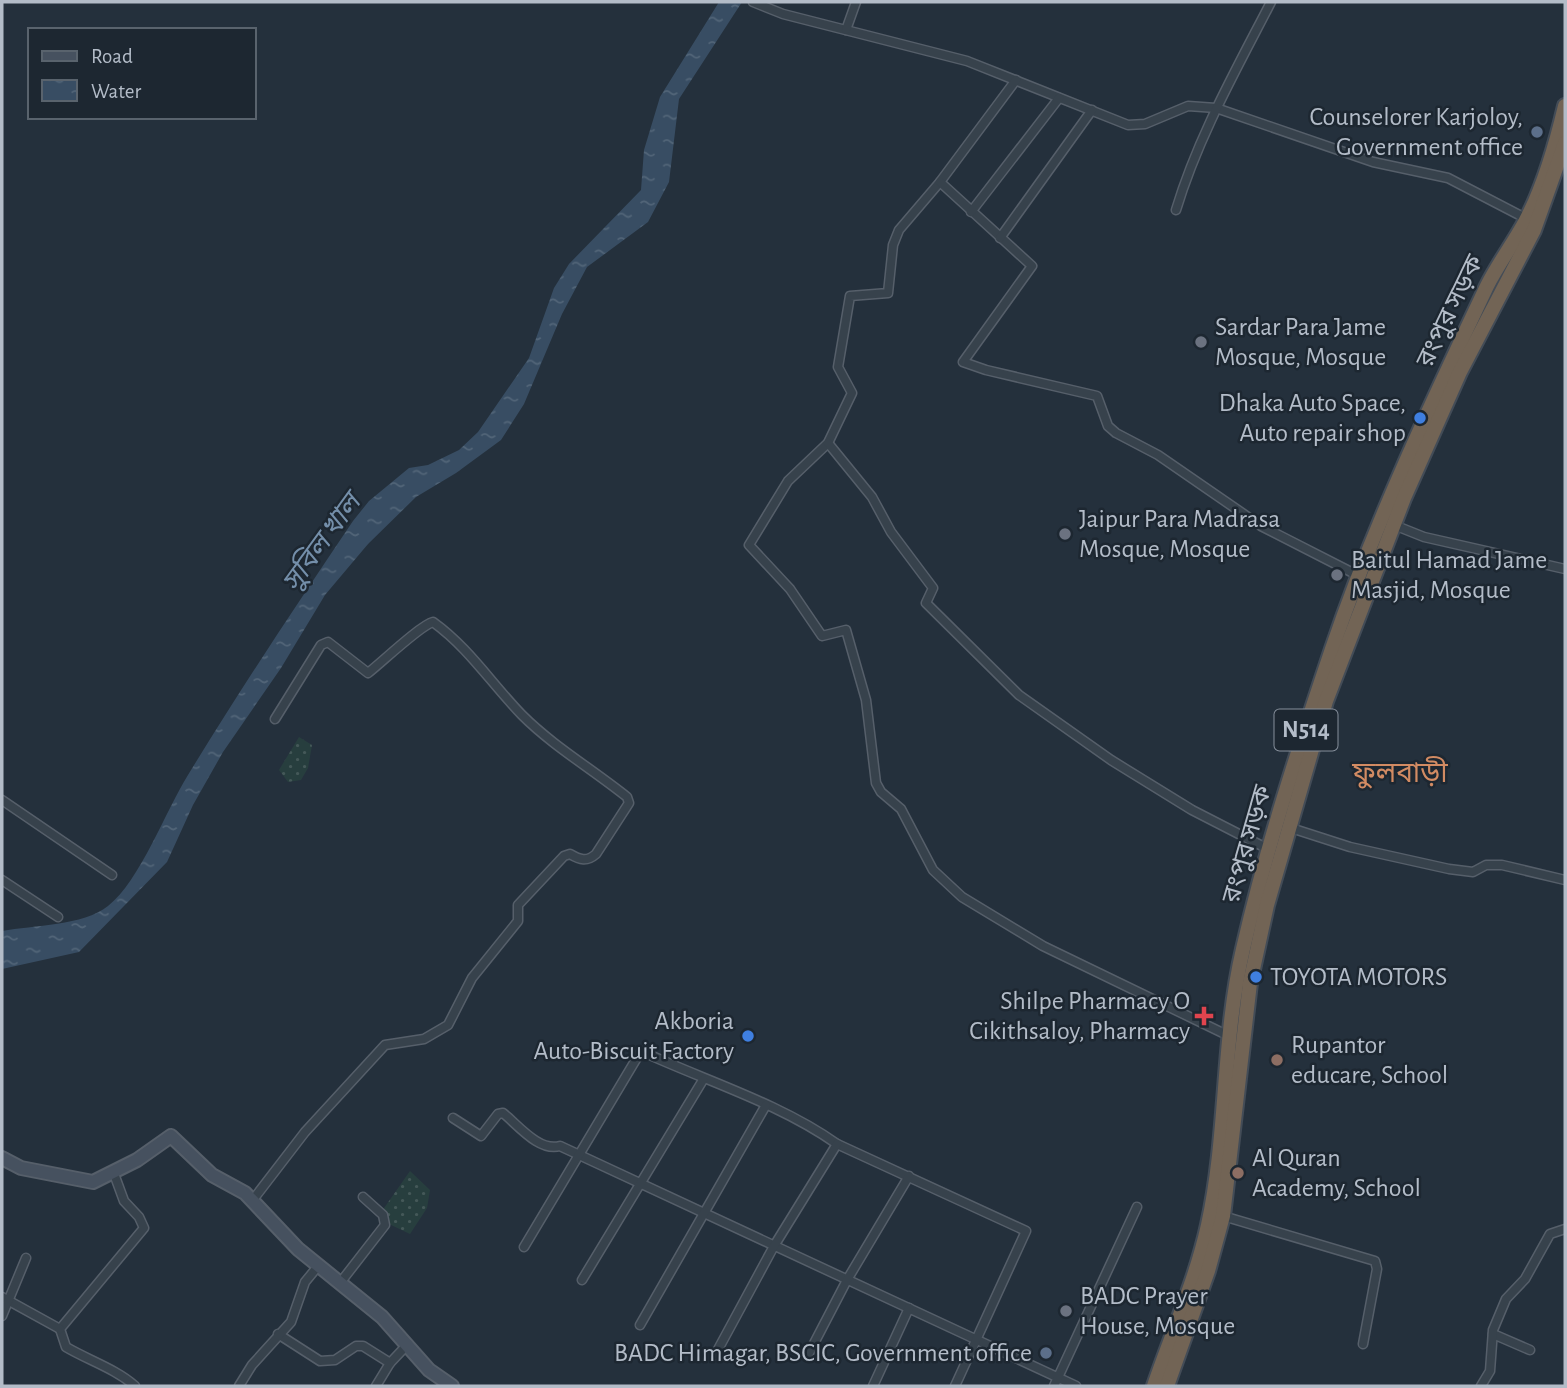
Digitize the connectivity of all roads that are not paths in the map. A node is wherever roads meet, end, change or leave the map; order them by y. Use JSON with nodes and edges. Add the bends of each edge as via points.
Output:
{"nodes":[{"id":1,"x":754,"y":2,"type":"edge"},
{"id":2,"x":856,"y":2,"type":"edge"},
{"id":3,"x":1271,"y":2,"type":"edge"},
{"id":4,"x":846,"y":30,"type":"junction"},
{"id":5,"x":1016,"y":80,"type":"junction"},
{"id":6,"x":1059,"y":98,"type":"junction"},
{"id":7,"x":1565,"y":106,"type":"edge"},
{"id":8,"x":1216,"y":107,"type":"junction"},
{"id":9,"x":1092,"y":110,"type":"junction"},
{"id":10,"x":1565,"y":143,"type":"edge"},
{"id":11,"x":940,"y":182,"type":"junction"},
{"id":12,"x":1176,"y":210,"type":"dead end"},
{"id":13,"x":971,"y":212,"type":"junction"},
{"id":14,"x":1527,"y":219,"type":"junction"},
{"id":15,"x":1000,"y":237,"type":"junction"},
{"id":16,"x":828,"y":443,"type":"junction"},
{"id":17,"x":1394,"y":525,"type":"junction"},
{"id":18,"x":1565,"y":569,"type":"edge"},
{"id":19,"x":1359,"y":576,"type":"junction"},
{"id":20,"x":275,"y":719,"type":"dead end"},
{"id":21,"x":2,"y":800,"type":"edge"},
{"id":22,"x":1292,"y":828,"type":"junction"},
{"id":23,"x":1270,"y":849,"type":"junction"},
{"id":24,"x":112,"y":875,"type":"dead end"},
{"id":25,"x":2,"y":880,"type":"edge"},
{"id":26,"x":1565,"y":880,"type":"edge"},
{"id":27,"x":58,"y":917,"type":"dead end"},
{"id":28,"x":1229,"y":1036,"type":"junction"},
{"id":29,"x":703,"y":1080,"type":"junction"},
{"id":30,"x":766,"y":1105,"type":"junction"},
{"id":31,"x":453,"y":1118,"type":"dead end"},
{"id":32,"x":837,"y":1144,"type":"junction"},
{"id":33,"x":578,"y":1157,"type":"junction"},
{"id":34,"x":2,"y":1158,"type":"edge"},
{"id":35,"x":113,"y":1171,"type":"junction"},
{"id":36,"x":909,"y":1176,"type":"junction"},
{"id":37,"x":638,"y":1184,"type":"junction"},
{"id":38,"x":363,"y":1197,"type":"dead end"},
{"id":39,"x":252,"y":1201,"type":"junction"},
{"id":40,"x":1137,"y":1207,"type":"dead end"},
{"id":41,"x":704,"y":1214,"type":"junction"},
{"id":42,"x":1223,"y":1216,"type":"junction"},
{"id":43,"x":1565,"y":1229,"type":"edge"},
{"id":44,"x":774,"y":1246,"type":"junction"},
{"id":45,"x":524,"y":1247,"type":"dead end"},
{"id":46,"x":26,"y":1258,"type":"dead end"},
{"id":47,"x":319,"y":1265,"type":"junction"},
{"id":48,"x":582,"y":1280,"type":"dead end"},
{"id":49,"x":847,"y":1280,"type":"junction"},
{"id":50,"x":340,"y":1283,"type":"junction"},
{"id":51,"x":5,"y":1298,"type":"edge"},
{"id":52,"x":909,"y":1308,"type":"junction"},
{"id":53,"x":2,"y":1316,"type":"edge"},
{"id":54,"x":640,"y":1325,"type":"dead end"},
{"id":55,"x":60,"y":1329,"type":"junction"},
{"id":56,"x":278,"y":1334,"type":"junction"},
{"id":57,"x":1493,"y":1334,"type":"junction"},
{"id":58,"x":978,"y":1339,"type":"junction"},
{"id":59,"x":408,"y":1344,"type":"junction"},
{"id":60,"x":1363,"y":1344,"type":"dead end"},
{"id":61,"x":1530,"y":1350,"type":"dead end"},
{"id":62,"x":809,"y":1353,"type":"dead end"},
{"id":63,"x":715,"y":1355,"type":"dead end"},
{"id":64,"x":390,"y":1363,"type":"junction"},
{"id":65,"x":1056,"y":1382,"type":"edge"},
{"id":66,"x":135,"y":1386,"type":"edge"},
{"id":67,"x":239,"y":1386,"type":"edge"},
{"id":68,"x":376,"y":1386,"type":"edge"},
{"id":69,"x":452,"y":1386,"type":"edge"},
{"id":70,"x":873,"y":1386,"type":"edge"},
{"id":71,"x":955,"y":1386,"type":"edge"},
{"id":72,"x":1076,"y":1386,"type":"edge"},
{"id":73,"x":1154,"y":1386,"type":"edge"},
{"id":74,"x":1167,"y":1386,"type":"edge"},
{"id":75,"x":1481,"y":1386,"type":"edge"}],
"edges":[{"from":1,"to":4,"type":"street"},
{"from":2,"to":4,"type":"street"},
{"from":3,"to":8,"type":"street"},
{"from":4,"to":5,"type":"street","via":[[967,61]]},
{"from":5,"to":6,"type":"street"},
{"from":5,"to":11,"type":"street"},
{"from":6,"to":9,"type":"street"},
{"from":6,"to":13,"type":"street"},
{"from":7,"to":14,"type":"highway","name":"রংপুর সড়ক","number":"N514"},
{"from":8,"to":9,"type":"street","via":[[1188,106],[1137,126]]},
{"from":8,"to":12,"type":"street"},
{"from":8,"to":14,"type":"street","via":[[1373,162],[1448,178]]},
{"from":9,"to":15,"type":"street"},
{"from":10,"to":17,"type":"highway","name":"রংপুর সড়ক","number":"N514","via":[[1534,230],[1460,372]]},
{"from":11,"to":13,"type":"street"},
{"from":11,"to":16,"type":"street","via":[[899,230],[888,293],[850,296],[838,367],[852,393]]},
{"from":13,"to":15,"type":"street"},
{"from":14,"to":19,"type":"highway","name":"রংপুর সড়ক","number":"N514","via":[[1489,281]]},
{"from":15,"to":19,"type":"street","via":[[1032,267],[963,362],[1097,396],[1108,426],[1116,433],[1158,455],[1261,526]]},
{"from":16,"to":23,"type":"street","via":[[872,497],[891,532],[933,589],[926,603],[1019,695],[1192,810]]},
{"from":16,"to":28,"type":"street","via":[[788,481],[749,545],[790,589],[822,636],[846,630],[866,700],[876,783],[901,809],[933,870],[962,897],[1044,946]]},
{"from":17,"to":18,"type":"street","via":[[1424,537]]},
{"from":17,"to":22,"type":"highway","name":"রংপুর সড়ক","number":"N514","via":[[1326,701]]},
{"from":19,"to":23,"type":"highway","name":"রংপুর সড়ক","number":"N514","via":[[1332,647]]},
{"from":20,"to":39,"type":"street","via":[[321,645],[328,642],[368,673],[433,622],[459,640],[521,714],[629,803],[596,854],[580,860],[564,856],[518,905],[518,921],[472,978],[448,1025],[424,1039],[385,1045],[305,1132]]},
{"from":21,"to":24,"type":"street"},
{"from":22,"to":26,"type":"street","via":[[1350,847],[1449,869],[1473,872],[1502,865]]},
{"from":22,"to":42,"type":"highway","name":"রংপুর সড়ক","number":"N514","via":[[1267,905],[1250,983]]},
{"from":23,"to":28,"type":"highway","name":"রংপুর সড়ক","number":"N514","via":[[1242,950]]},
{"from":25,"to":27,"type":"street"},
{"from":28,"to":73,"type":"highway","name":"রংপুর সড়ক","number":"N514","via":[[1208,1225]]},
{"from":29,"to":30,"type":"street"},
{"from":29,"to":33,"type":"street","via":[[641,1051]]},
{"from":29,"to":37,"type":"street"},
{"from":30,"to":32,"type":"street"},
{"from":30,"to":41,"type":"street"},
{"from":31,"to":33,"type":"street","via":[[481,1136],[498,1114],[503,1114],[540,1143],[560,1146]]},
{"from":32,"to":36,"type":"street"},
{"from":32,"to":44,"type":"street"},
{"from":33,"to":37,"type":"street"},
{"from":33,"to":45,"type":"street"},
{"from":34,"to":35,"type":"street","via":[[21,1168],[93,1182]]},
{"from":35,"to":39,"type":"street","via":[[137,1160],[169,1135],[212,1175]]},
{"from":35,"to":55,"type":"street","via":[[124,1201],[144,1228]]},
{"from":36,"to":49,"type":"street"},
{"from":36,"to":58,"type":"street","via":[[1026,1231]]},
{"from":37,"to":41,"type":"street"},
{"from":37,"to":48,"type":"street"},
{"from":38,"to":50,"type":"street","via":[[383,1215],[385,1224]]},
{"from":39,"to":47,"type":"street"},
{"from":40,"to":65,"type":"street"},
{"from":41,"to":44,"type":"street"},
{"from":41,"to":54,"type":"street"},
{"from":42,"to":60,"type":"street","via":[[1375,1261]]},
{"from":42,"to":74,"type":"highway","name":"রংপুর সড়ক","number":"N514"},
{"from":43,"to":57,"type":"street","via":[[1550,1234],[1525,1279],[1506,1299]]},
{"from":44,"to":49,"type":"street"},
{"from":44,"to":63,"type":"street"},
{"from":46,"to":51,"type":"street"},
{"from":47,"to":50,"type":"street"},
{"from":47,"to":56,"type":"street","via":[[305,1282],[291,1322]]},
{"from":49,"to":52,"type":"street"},
{"from":49,"to":62,"type":"street"},
{"from":50,"to":59,"type":"street"},
{"from":51,"to":53,"type":"street"},
{"from":51,"to":55,"type":"street"},
{"from":52,"to":58,"type":"street"},
{"from":52,"to":70,"type":"street"},
{"from":55,"to":66,"type":"street","via":[[66,1347]]},
{"from":56,"to":64,"type":"street","via":[[320,1361],[335,1360],[363,1346]]},
{"from":56,"to":67,"type":"street"},
{"from":57,"to":61,"type":"street"},
{"from":57,"to":75,"type":"street","via":[[1490,1371]]},
{"from":58,"to":65,"type":"street"},
{"from":58,"to":71,"type":"street"},
{"from":59,"to":64,"type":"street"},
{"from":59,"to":69,"type":"street","via":[[429,1370]]},
{"from":64,"to":68,"type":"street"},
{"from":65,"to":72,"type":"street"}]}
